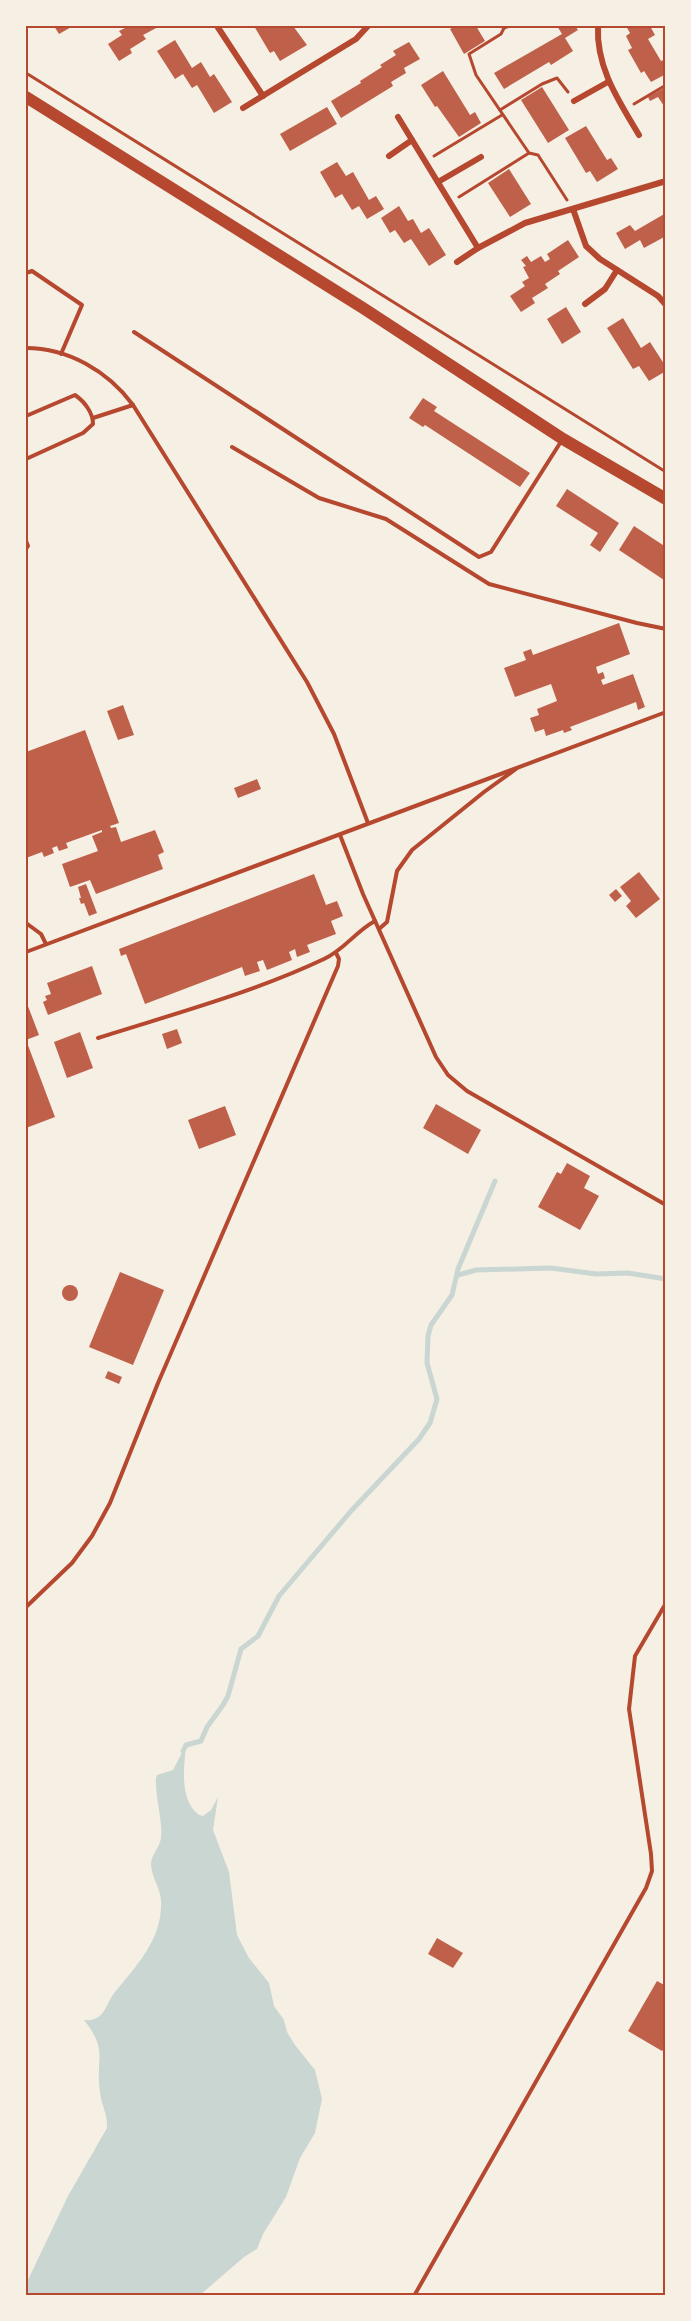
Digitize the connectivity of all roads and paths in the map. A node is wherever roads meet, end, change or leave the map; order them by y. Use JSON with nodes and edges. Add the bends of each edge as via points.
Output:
{"nodes":[{"id":1,"x":217,"y":26,"type":"edge"},
{"id":2,"x":368,"y":26,"type":"edge"},
{"id":3,"x":510,"y":26,"type":"edge"},
{"id":4,"x":598,"y":26,"type":"edge"},
{"id":5,"x":502,"y":27,"type":"edge"},
{"id":6,"x":26,"y":73,"type":"edge"},
{"id":7,"x":608,"y":82,"type":"junction"},
{"id":8,"x":666,"y":85,"type":"edge"},
{"id":9,"x":263,"y":96,"type":"junction"},
{"id":10,"x":26,"y":97,"type":"edge"},
{"id":11,"x":574,"y":101,"type":"joint"},
{"id":12,"x":243,"y":108,"type":"dead end"},
{"id":13,"x":499,"y":110,"type":"junction"},
{"id":14,"x":624,"y":110,"type":"junction"},
{"id":15,"x":502,"y":115,"type":"junction"},
{"id":16,"x":398,"y":117,"type":"dead end"},
{"id":17,"x":639,"y":135,"type":"dead end"},
{"id":18,"x":412,"y":140,"type":"junction"},
{"id":19,"x":529,"y":153,"type":"junction"},
{"id":20,"x":388,"y":156,"type":"dead end"},
{"id":21,"x":481,"y":157,"type":"dead end"},
{"id":22,"x":425,"y":162,"type":"junction"},
{"id":23,"x":666,"y":181,"type":"edge"},
{"id":24,"x":438,"y":182,"type":"junction"},
{"id":25,"x":450,"y":202,"type":"junction"},
{"id":26,"x":573,"y":209,"type":"junction"},
{"id":27,"x":478,"y":248,"type":"junction"},
{"id":28,"x":457,"y":262,"type":"dead end"},
{"id":29,"x":617,"y":270,"type":"junction"},
{"id":30,"x":26,"y":273,"type":"edge"},
{"id":31,"x":585,"y":304,"type":"dead end"},
{"id":32,"x":666,"y":305,"type":"edge"},
{"id":33,"x":134,"y":332,"type":"dead end"},
{"id":34,"x":26,"y":348,"type":"edge"},
{"id":35,"x":61,"y":354,"type":"junction"},
{"id":36,"x":133,"y":405,"type":"junction"},
{"id":37,"x":26,"y":416,"type":"edge"},
{"id":38,"x":93,"y":418,"type":"junction"},
{"id":39,"x":563,"y":439,"type":"junction"},
{"id":40,"x":232,"y":447,"type":"dead end"},
{"id":41,"x":26,"y":459,"type":"edge"},
{"id":42,"x":666,"y":472,"type":"edge"},
{"id":43,"x":666,"y":499,"type":"edge"},
{"id":44,"x":26,"y":541,"type":"edge"},
{"id":45,"x":26,"y":549,"type":"edge"},
{"id":46,"x":666,"y":628,"type":"edge"},
{"id":47,"x":666,"y":712,"type":"edge"},
{"id":48,"x":524,"y":764,"type":"junction"},
{"id":49,"x":368,"y":823,"type":"junction"},
{"id":50,"x":340,"y":835,"type":"junction"},
{"id":51,"x":375,"y":921,"type":"junction"},
{"id":52,"x":26,"y":923,"type":"edge"},
{"id":53,"x":379,"y":929,"type":"junction"},
{"id":54,"x":46,"y":944,"type":"junction"},
{"id":55,"x":26,"y":951,"type":"edge"},
{"id":56,"x":336,"y":953,"type":"junction"},
{"id":57,"x":98,"y":1038,"type":"dead end"},
{"id":58,"x":666,"y":1205,"type":"edge"},
{"id":59,"x":666,"y":1603,"type":"edge"},
{"id":60,"x":26,"y":1606,"type":"edge"},
{"id":61,"x":414,"y":2295,"type":"edge"}],
"edges":[{"from":1,"to":9,"type":"street"},
{"from":2,"to":9,"type":"street","via":[[356,39]]},
{"from":3,"to":5,"type":"path"},
{"from":4,"to":7,"type":"street","via":[[597,38]]},
{"from":5,"to":13,"type":"path","via":[[501,34],[470,54],[476,75]]},
{"from":6,"to":42,"type":"path"},
{"from":7,"to":11,"type":"street"},
{"from":7,"to":14,"type":"street"},
{"from":8,"to":14,"type":"path"},
{"from":9,"to":12,"type":"street"},
{"from":10,"to":39,"type":"main road","via":[[363,308]]},
{"from":11,"to":13,"type":"path","via":[[557,78]]},
{"from":13,"to":15,"type":"path"},
{"from":14,"to":17,"type":"street"},
{"from":15,"to":19,"type":"path"},
{"from":15,"to":22,"type":"path"},
{"from":16,"to":18,"type":"street"},
{"from":18,"to":20,"type":"street"},
{"from":18,"to":22,"type":"street"},
{"from":19,"to":25,"type":"path"},
{"from":19,"to":26,"type":"path","via":[[538,155]]},
{"from":21,"to":24,"type":"street"},
{"from":22,"to":24,"type":"street"},
{"from":23,"to":26,"type":"street"},
{"from":24,"to":25,"type":"street"},
{"from":25,"to":27,"type":"street"},
{"from":26,"to":27,"type":"street","via":[[525,223]]},
{"from":26,"to":29,"type":"street","via":[[586,246]]},
{"from":27,"to":28,"type":"street"},
{"from":29,"to":31,"type":"street","via":[[605,289]]},
{"from":29,"to":32,"type":"street"},
{"from":30,"to":35,"type":"lane","via":[[32,271],[82,305]]},
{"from":33,"to":39,"type":"lane","via":[[479,557],[491,552]]},
{"from":34,"to":35,"type":"lane"},
{"from":35,"to":36,"type":"lane","via":[[103,374]]},
{"from":36,"to":38,"type":"lane"},
{"from":36,"to":49,"type":"lane","via":[[307,682],[334,734]]},
{"from":37,"to":38,"type":"lane","via":[[75,395]]},
{"from":38,"to":41,"type":"lane","via":[[93,424],[83,433]]},
{"from":39,"to":43,"type":"main road"},
{"from":40,"to":46,"type":"lane","via":[[319,498],[386,519],[489,584]]},
{"from":44,"to":45,"type":"lane"},
{"from":47,"to":48,"type":"lane"},
{"from":48,"to":49,"type":"lane"},
{"from":48,"to":53,"type":"lane","via":[[412,850],[397,871],[387,922]]},
{"from":49,"to":50,"type":"lane"},
{"from":50,"to":51,"type":"lane"},
{"from":50,"to":54,"type":"lane"},
{"from":51,"to":53,"type":"lane"},
{"from":51,"to":56,"type":"lane"},
{"from":52,"to":54,"type":"lane"},
{"from":53,"to":58,"type":"lane","via":[[436,1058],[448,1075],[467,1091]]},
{"from":54,"to":55,"type":"lane"},
{"from":56,"to":57,"type":"lane","via":[[258,986]]},
{"from":56,"to":60,"type":"lane","via":[[338,966],[110,1503],[76,1558]]},
{"from":59,"to":61,"type":"lane","via":[[635,1656],[629,1708],[652,1871]]}]}
